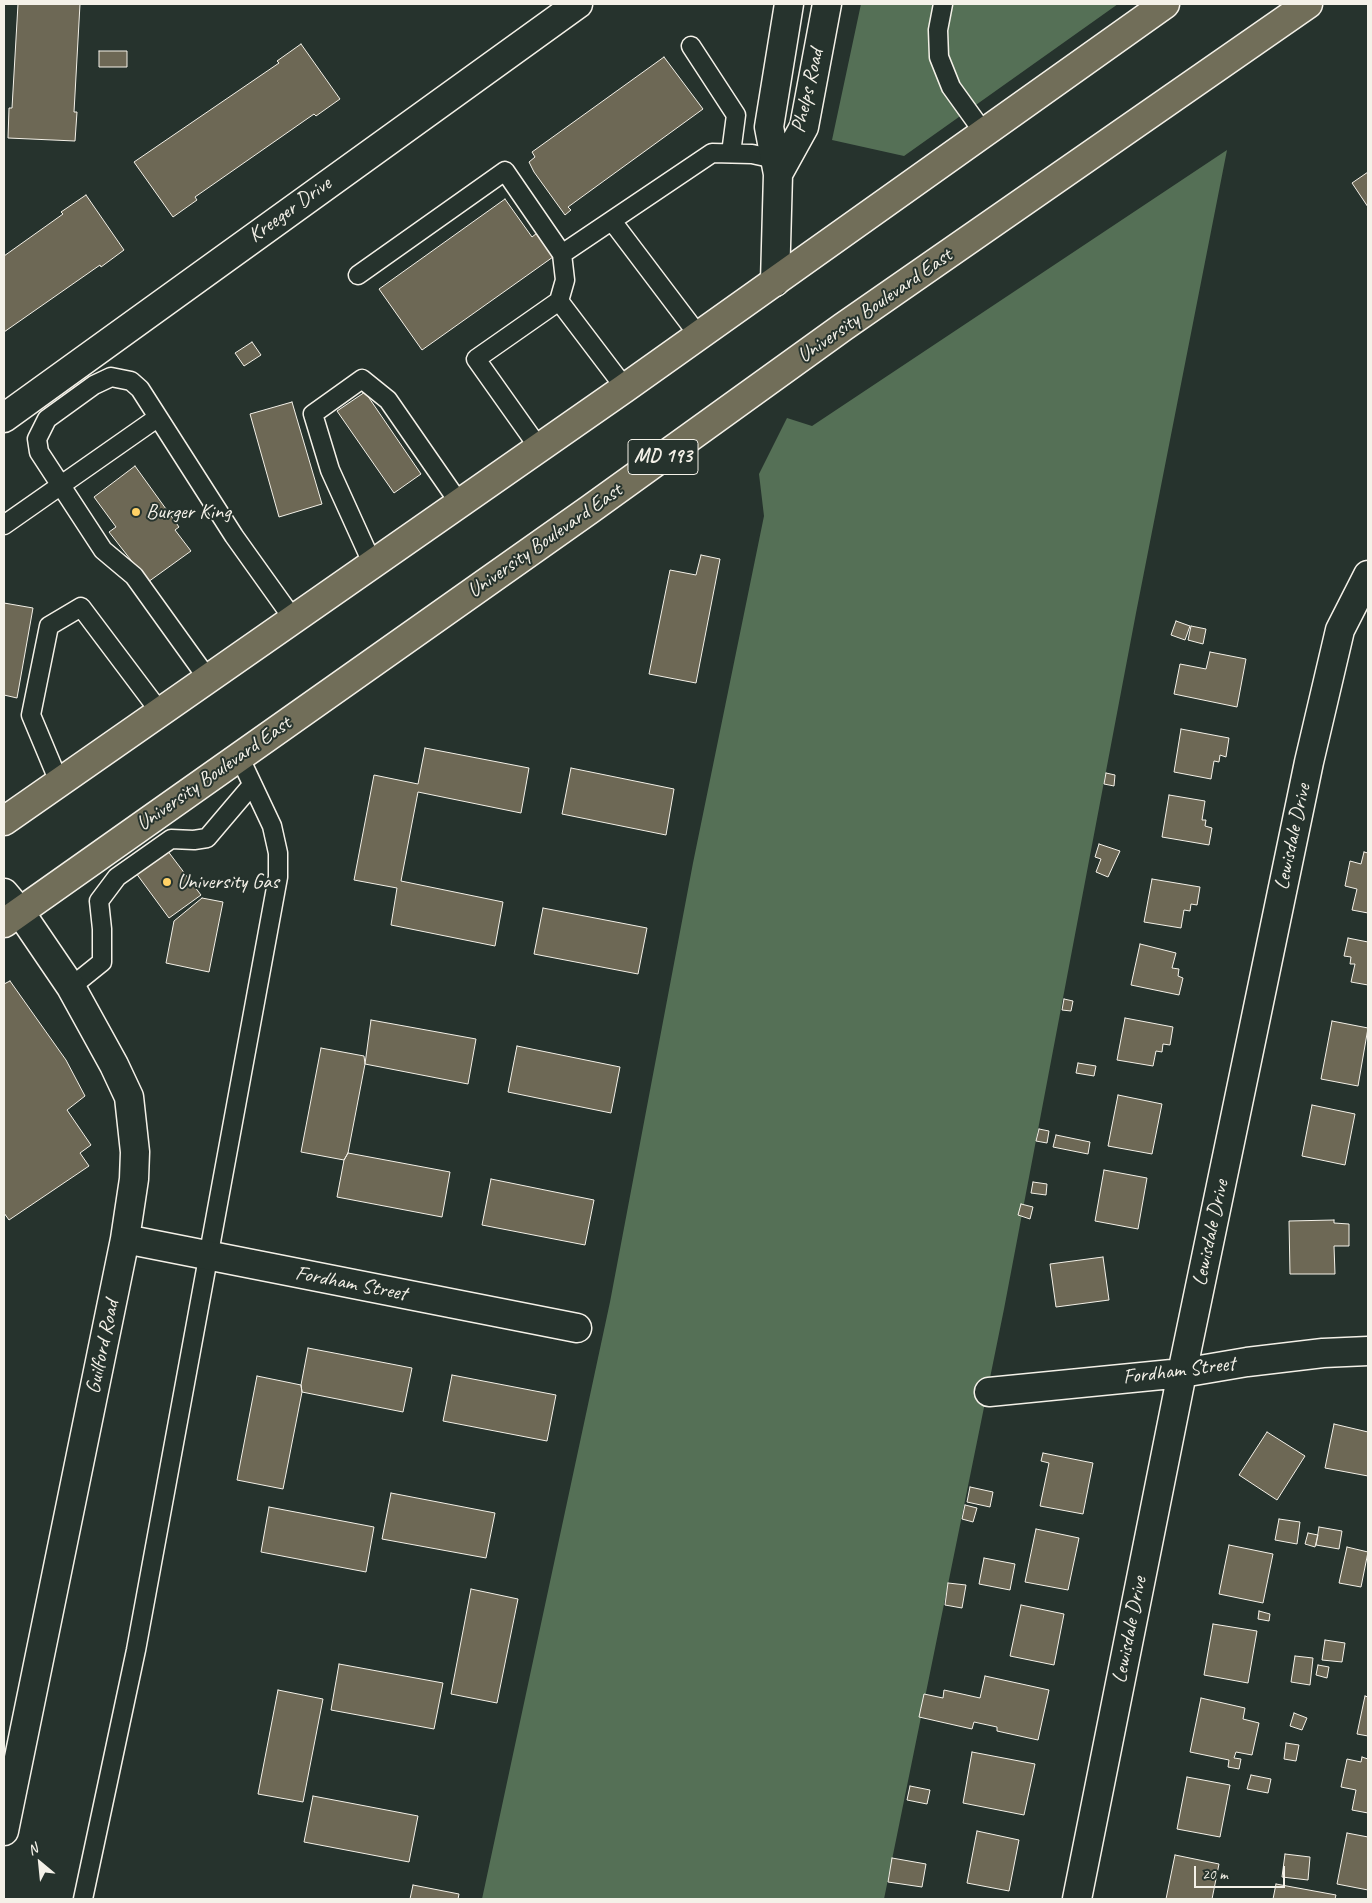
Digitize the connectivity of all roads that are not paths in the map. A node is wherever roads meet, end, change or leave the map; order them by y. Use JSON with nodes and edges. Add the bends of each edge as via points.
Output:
{"nodes":[{"id":1,"x":578,"y":4,"type":"edge"},
{"id":2,"x":789,"y":4,"type":"edge"},
{"id":3,"x":827,"y":4,"type":"edge"},
{"id":4,"x":943,"y":4,"type":"edge"},
{"id":5,"x":1165,"y":4,"type":"edge"},
{"id":6,"x":1308,"y":4,"type":"edge"},
{"id":7,"x":691,"y":46,"type":"dead end"},
{"id":8,"x":984,"y":133,"type":"junction"},
{"id":9,"x":731,"y":153,"type":"junction"},
{"id":10,"x":777,"y":166,"type":"junction"},
{"id":11,"x":612,"y":221,"type":"junction"},
{"id":12,"x":562,"y":254,"type":"junction"},
{"id":13,"x":358,"y":275,"type":"dead end"},
{"id":14,"x":775,"y":282,"type":"junction"},
{"id":15,"x":559,"y":301,"type":"junction"},
{"id":16,"x":699,"y":336,"type":"junction"},
{"id":17,"x":625,"y":388,"type":"junction"},
{"id":18,"x":4,"y":418,"type":"edge"},
{"id":19,"x":157,"y":418,"type":"junction"},
{"id":20,"x":539,"y":448,"type":"junction"},
{"id":21,"x":62,"y":485,"type":"junction"},
{"id":22,"x":460,"y":504,"type":"junction"},
{"id":23,"x":4,"y":525,"type":"edge"},
{"id":24,"x":373,"y":565,"type":"junction"},
{"id":25,"x":1368,"y":575,"type":"edge"},
{"id":26,"x":294,"y":620,"type":"junction"},
{"id":27,"x":208,"y":679,"type":"junction"},
{"id":28,"x":160,"y":712,"type":"junction"},
{"id":29,"x":240,"y":756,"type":"junction"},
{"id":30,"x":59,"y":782,"type":"junction"},
{"id":31,"x":252,"y":785,"type":"junction"},
{"id":32,"x":4,"y":821,"type":"edge"},
{"id":33,"x":9,"y":909,"type":"edge"},
{"id":34,"x":70,"y":987,"type":"junction"},
{"id":35,"x":125,"y":1239,"type":"junction"},
{"id":36,"x":209,"y":1256,"type":"junction"},
{"id":37,"x":577,"y":1328,"type":"dead end"},
{"id":38,"x":1368,"y":1351,"type":"edge"},
{"id":39,"x":1182,"y":1373,"type":"junction"},
{"id":40,"x":989,"y":1392,"type":"dead end"},
{"id":41,"x":4,"y":1831,"type":"edge"},
{"id":42,"x":83,"y":1899,"type":"edge"},
{"id":43,"x":1077,"y":1899,"type":"edge"}],
"edges":[{"from":1,"to":18,"type":"street","name":"Kreeger Drive"},
{"from":2,"to":10,"type":"street","name":"Phelps Road","via":[[769,126]]},
{"from":3,"to":10,"type":"street","name":"Phelps Road","via":[[804,127]]},
{"from":4,"to":8,"type":"lane","via":[[938,30],[939,57],[951,87]]},
{"from":5,"to":8,"type":"main road"},
{"from":6,"to":29,"type":"main road","name":"University Boulevard East","number":"MD 193","via":[[843,327]]},
{"from":7,"to":9,"type":"lane","via":[[736,115]]},
{"from":8,"to":14,"type":"main road"},
{"from":9,"to":10,"type":"lane","via":[[752,154]]},
{"from":9,"to":11,"type":"lane","via":[[712,153]]},
{"from":10,"to":14,"type":"street","name":"Phelps Road"},
{"from":11,"to":12,"type":"lane"},
{"from":11,"to":16,"type":"lane"},
{"from":12,"to":13,"type":"lane","via":[[504,172]]},
{"from":12,"to":15,"type":"lane","via":[[565,280]]},
{"from":14,"to":16,"type":"main road"},
{"from":15,"to":17,"type":"lane"},
{"from":15,"to":20,"type":"lane","via":[[476,359]]},
{"from":16,"to":17,"type":"main road"},
{"from":17,"to":20,"type":"main road"},
{"from":19,"to":21,"type":"lane"},
{"from":19,"to":21,"type":"lane","via":[[140,389],[131,382],[111,377],[94,385],[47,419],[37,439],[39,452]]},
{"from":19,"to":26,"type":"lane","via":[[234,536]]},
{"from":20,"to":22,"type":"main road"},
{"from":21,"to":23,"type":"lane"},
{"from":21,"to":27,"type":"lane","via":[[103,550],[134,576]]},
{"from":22,"to":24,"type":"main road"},
{"from":22,"to":24,"type":"lane","via":[[388,400],[362,379],[313,414],[330,470]]},
{"from":24,"to":26,"type":"main road"},
{"from":25,"to":39,"type":"street","name":"Lewisdale Drive","via":[[1340,630],[1309,762]]},
{"from":26,"to":27,"type":"main road"},
{"from":27,"to":28,"type":"main road"},
{"from":28,"to":30,"type":"main road"},
{"from":28,"to":30,"type":"lane","via":[[81,607],[49,626],[31,716]]},
{"from":29,"to":31,"type":"lane"},
{"from":29,"to":33,"type":"main road","name":"University Boulevard East","number":"MD 193"},
{"from":30,"to":32,"type":"main road"},
{"from":31,"to":34,"type":"lane","via":[[207,838],[171,839],[117,877],[99,901],[102,962]]},
{"from":31,"to":36,"type":"lane","via":[[272,826],[278,853],[278,877]]},
{"from":33,"to":34,"type":"street","name":"Guilford Road"},
{"from":34,"to":35,"type":"street","name":"Guilford Road","via":[[94,1026],[129,1097],[134,1129],[134,1180]]},
{"from":35,"to":36,"type":"street","name":"Fordham Street"},
{"from":35,"to":41,"type":"street","name":"Guilford Road"},
{"from":36,"to":37,"type":"street","name":"Fordham Street"},
{"from":36,"to":42,"type":"lane","via":[[136,1650]]},
{"from":38,"to":39,"type":"street","name":"Fordham Street","via":[[1247,1362]]},
{"from":39,"to":40,"type":"street","name":"Fordham Street"},
{"from":39,"to":43,"type":"street","name":"Lewisdale Drive"}]}
